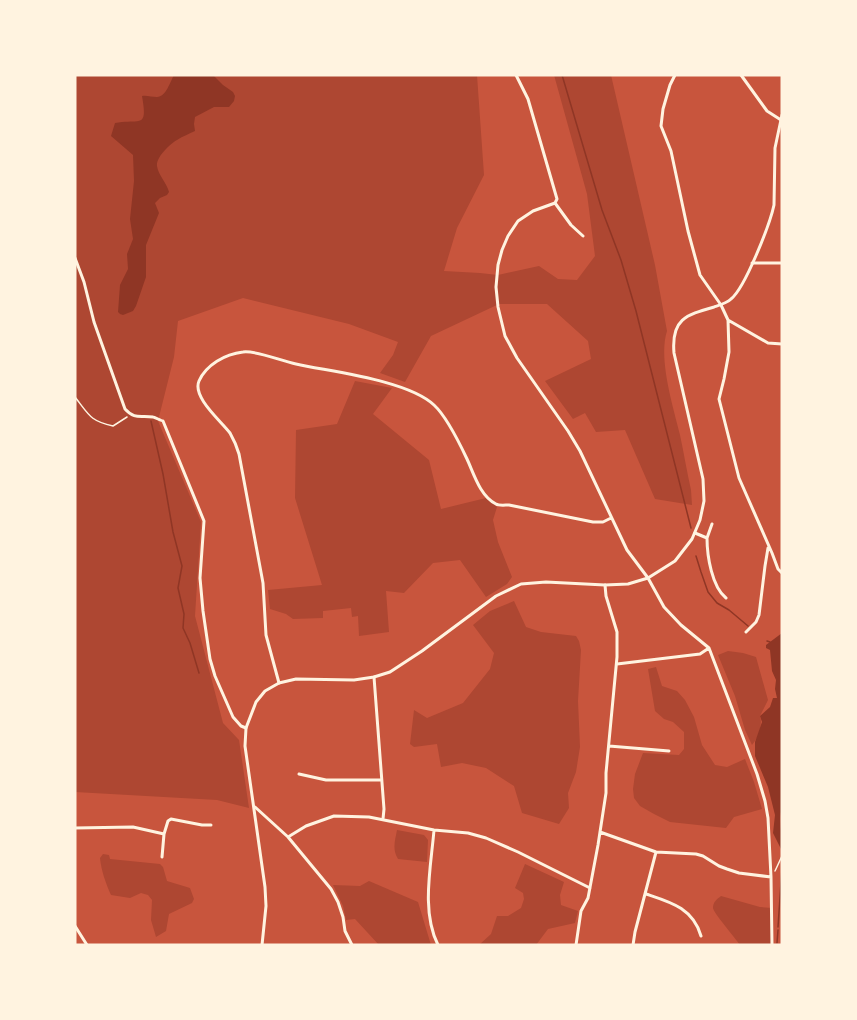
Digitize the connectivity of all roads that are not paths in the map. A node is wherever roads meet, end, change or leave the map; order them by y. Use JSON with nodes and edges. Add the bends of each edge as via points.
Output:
{"nodes":[{"id":1,"x":516,"y":75,"type":"edge"},
{"id":2,"x":675,"y":75,"type":"edge"},
{"id":3,"x":741,"y":75,"type":"edge"},
{"id":4,"x":781,"y":118,"type":"edge"},
{"id":5,"x":780,"y":133,"type":"edge"},
{"id":6,"x":555,"y":203,"type":"junction"},
{"id":7,"x":583,"y":236,"type":"dead end"},
{"id":8,"x":75,"y":258,"type":"edge"},
{"id":9,"x":752,"y":263,"type":"junction"},
{"id":10,"x":782,"y":263,"type":"edge"},
{"id":11,"x":721,"y":305,"type":"junction"},
{"id":12,"x":728,"y":320,"type":"junction"},
{"id":13,"x":782,"y":344,"type":"edge"},
{"id":14,"x":611,"y":518,"type":"junction"},
{"id":15,"x":712,"y":524,"type":"dead end"},
{"id":16,"x":695,"y":533,"type":"junction"},
{"id":17,"x":707,"y":538,"type":"junction"},
{"id":18,"x":769,"y":546,"type":"junction"},
{"id":19,"x":782,"y":573,"type":"edge"},
{"id":20,"x":648,"y":578,"type":"junction"},
{"id":21,"x":605,"y":585,"type":"junction"},
{"id":22,"x":726,"y":598,"type":"dead end"},
{"id":23,"x":746,"y":632,"type":"dead end"},
{"id":24,"x":709,"y":648,"type":"junction"},
{"id":25,"x":617,"y":664,"type":"junction"},
{"id":26,"x":374,"y":677,"type":"junction"},
{"id":27,"x":279,"y":683,"type":"junction"},
{"id":28,"x":246,"y":728,"type":"junction"},
{"id":29,"x":609,"y":746,"type":"junction"},
{"id":30,"x":669,"y":751,"type":"dead end"},
{"id":31,"x":299,"y":774,"type":"dead end"},
{"id":32,"x":382,"y":780,"type":"junction"},
{"id":33,"x":255,"y":807,"type":"junction"},
{"id":34,"x":383,"y":819,"type":"junction"},
{"id":35,"x":211,"y":825,"type":"dead end"},
{"id":36,"x":75,"y":828,"type":"edge"},
{"id":37,"x":434,"y":830,"type":"junction"},
{"id":38,"x":600,"y":832,"type":"junction"},
{"id":39,"x":164,"y":834,"type":"junction"},
{"id":40,"x":288,"y":837,"type":"junction"},
{"id":41,"x":656,"y":852,"type":"junction"},
{"id":42,"x":162,"y":857,"type":"dead end"},
{"id":43,"x":771,"y":877,"type":"junction"},
{"id":44,"x":590,"y":888,"type":"junction"},
{"id":45,"x":646,"y":894,"type":"junction"},
{"id":46,"x":75,"y":926,"type":"edge"},
{"id":47,"x":701,"y":936,"type":"dead end"},
{"id":48,"x":87,"y":945,"type":"edge"},
{"id":49,"x":262,"y":945,"type":"edge"},
{"id":50,"x":352,"y":945,"type":"edge"},
{"id":51,"x":438,"y":945,"type":"edge"},
{"id":52,"x":576,"y":945,"type":"edge"},
{"id":53,"x":633,"y":945,"type":"edge"},
{"id":54,"x":772,"y":945,"type":"edge"}],
"edges":[{"from":1,"to":6,"type":"street","via":[[528,99]]},
{"from":2,"to":11,"type":"street","via":[[661,126],[671,151],[700,274]]},
{"from":3,"to":4,"type":"street","via":[[767,111]]},
{"from":4,"to":5,"type":"street"},
{"from":5,"to":9,"type":"street","via":[[775,148],[774,206]]},
{"from":6,"to":7,"type":"street"},
{"from":6,"to":14,"type":"street","via":[[525,215],[508,236],[498,265],[498,307],[508,343],[580,451]]},
{"from":8,"to":28,"type":"street","via":[[125,409],[131,415],[163,421],[204,521],[200,578],[210,659],[234,717]]},
{"from":9,"to":10,"type":"street"},
{"from":9,"to":11,"type":"street","via":[[736,294]]},
{"from":11,"to":12,"type":"street"},
{"from":11,"to":16,"type":"street","via":[[688,314],[676,329],[673,344],[703,478],[703,508]]},
{"from":12,"to":13,"type":"street","via":[[768,343]]},
{"from":12,"to":18,"type":"street","via":[[729,352],[719,399],[739,478]]},
{"from":14,"to":20,"type":"street","via":[[627,550]]},
{"from":14,"to":27,"type":"street","via":[[592,522],[497,505],[478,485],[443,415],[416,393],[256,353],[241,352],[222,359],[202,376],[198,393],[231,434],[239,454],[263,583],[266,635]]},
{"from":15,"to":17,"type":"street"},
{"from":16,"to":17,"type":"street"},
{"from":16,"to":20,"type":"street","via":[[678,558]]},
{"from":17,"to":22,"type":"street","via":[[717,589]]},
{"from":18,"to":19,"type":"street"},
{"from":18,"to":23,"type":"street","via":[[759,615]]},
{"from":20,"to":21,"type":"street"},
{"from":20,"to":24,"type":"street","via":[[672,617]]},
{"from":21,"to":25,"type":"street","via":[[617,632]]},
{"from":21,"to":26,"type":"street","via":[[521,584],[496,596],[411,659]]},
{"from":24,"to":25,"type":"street","via":[[700,654]]},
{"from":24,"to":43,"type":"street","via":[[765,801]]},
{"from":25,"to":29,"type":"street"},
{"from":26,"to":27,"type":"street"},
{"from":26,"to":32,"type":"street"},
{"from":27,"to":28,"type":"street","via":[[259,697]]},
{"from":28,"to":33,"type":"street","via":[[245,746]]},
{"from":29,"to":30,"type":"street"},
{"from":29,"to":38,"type":"street"},
{"from":31,"to":32,"type":"street","via":[[326,780]]},
{"from":32,"to":34,"type":"street"},
{"from":33,"to":40,"type":"street"},
{"from":33,"to":49,"type":"street","via":[[266,906]]},
{"from":34,"to":37,"type":"street"},
{"from":34,"to":40,"type":"street","via":[[334,816]]},
{"from":35,"to":39,"type":"street","via":[[171,819]]},
{"from":36,"to":39,"type":"street","via":[[133,827]]},
{"from":37,"to":44,"type":"street","via":[[476,835]]},
{"from":37,"to":51,"type":"street","via":[[427,896]]},
{"from":38,"to":41,"type":"street"},
{"from":38,"to":44,"type":"street"},
{"from":39,"to":42,"type":"street"},
{"from":40,"to":50,"type":"street","via":[[331,889]]},
{"from":41,"to":43,"type":"street","via":[[696,854],[739,873]]},
{"from":41,"to":45,"type":"street"},
{"from":43,"to":54,"type":"street"},
{"from":44,"to":52,"type":"street","via":[[581,911]]},
{"from":45,"to":47,"type":"street","via":[[682,908]]},
{"from":45,"to":53,"type":"street"},
{"from":46,"to":48,"type":"street"}]}
